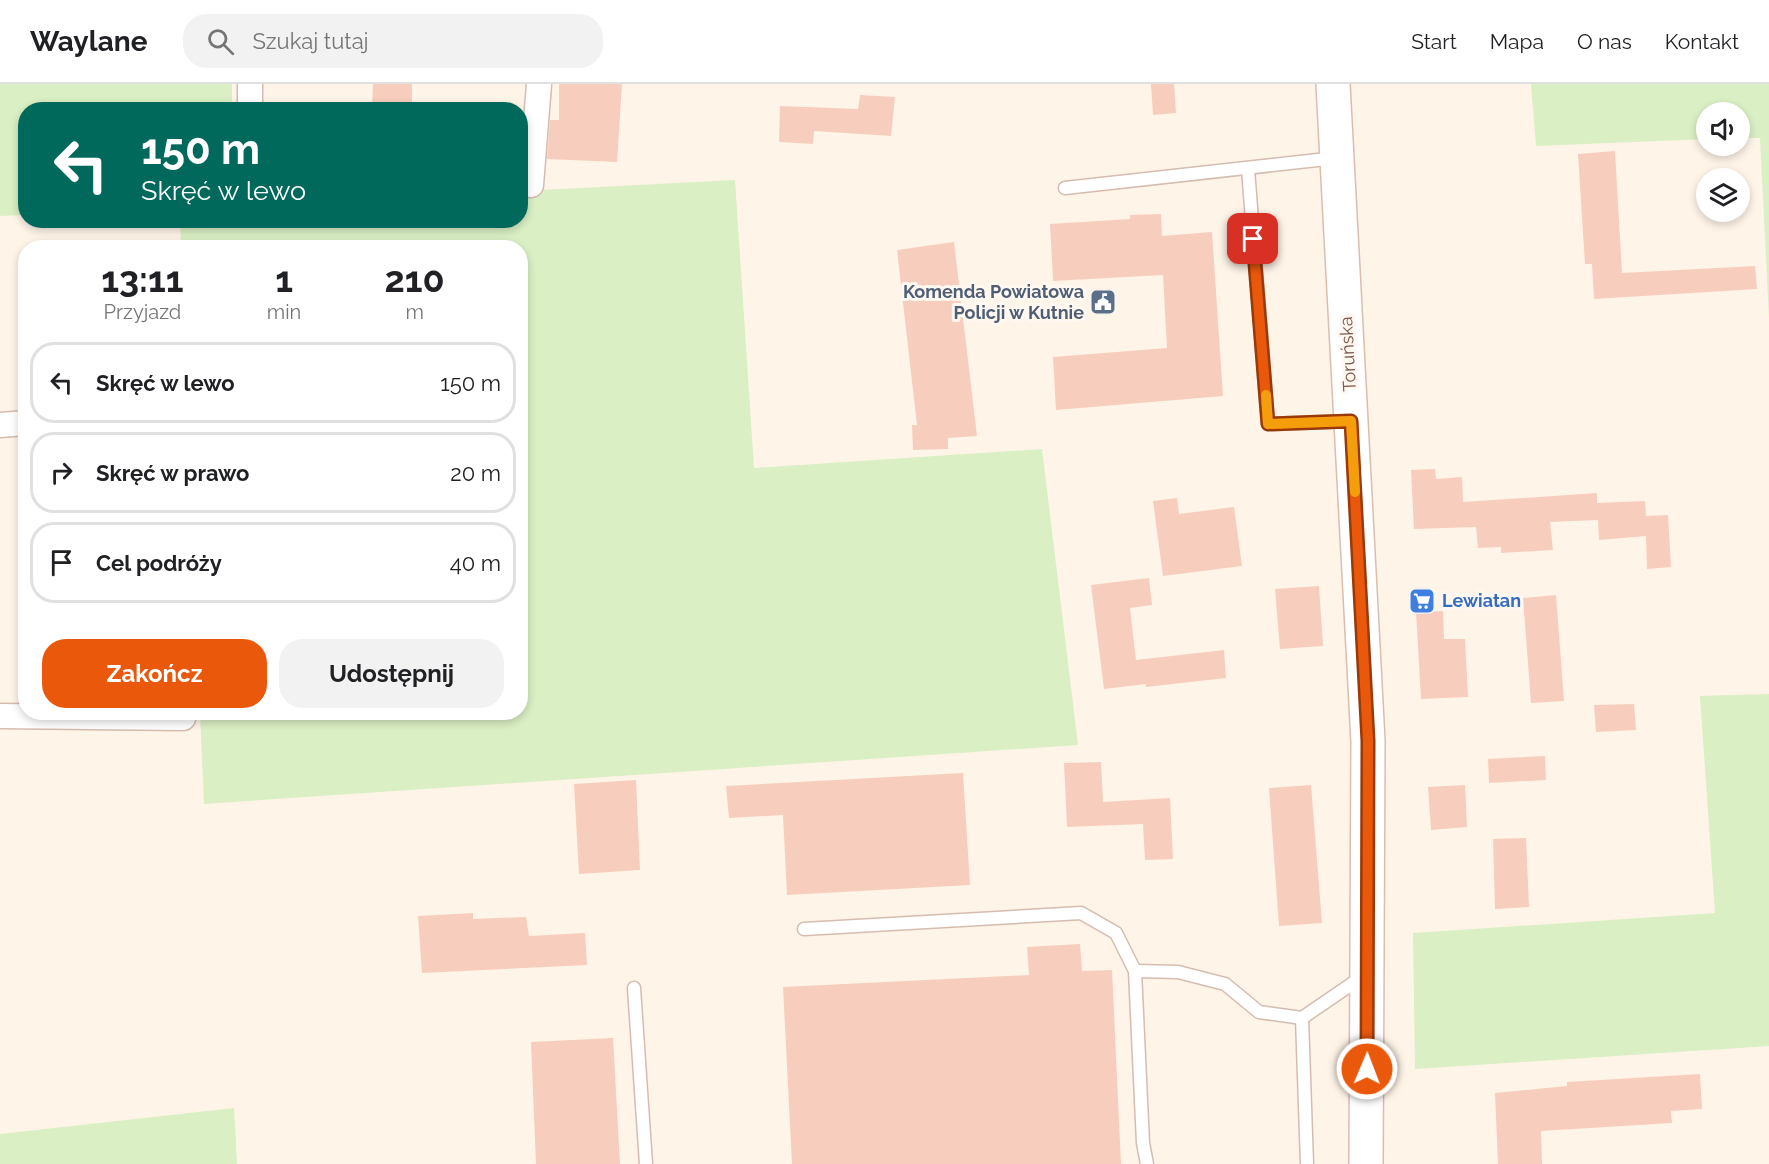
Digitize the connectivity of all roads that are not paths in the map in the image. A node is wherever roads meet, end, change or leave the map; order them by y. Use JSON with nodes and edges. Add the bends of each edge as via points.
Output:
{"nodes":[{"id":1,"x":250,"y":84,"type":"edge"},
{"id":2,"x":539,"y":84,"type":"edge"},
{"id":3,"x":1333,"y":84,"type":"edge"},
{"id":4,"x":250,"y":102,"type":"edge"},
{"id":5,"x":1337,"y":158,"type":"junction"},
{"id":6,"x":1248,"y":169,"type":"junction"},
{"id":7,"x":531,"y":185,"type":"dead end"},
{"id":8,"x":1065,"y":188,"type":"dead end"},
{"id":9,"x":1351,"y":421,"type":"junction"},
{"id":10,"x":18,"y":424,"type":"edge"},
{"id":11,"x":0,"y":425,"type":"edge"},
{"id":12,"x":0,"y":716,"type":"edge"},
{"id":13,"x":18,"y":716,"type":"edge"},
{"id":14,"x":804,"y":929,"type":"dead end"},
{"id":15,"x":1135,"y":971,"type":"junction"},
{"id":16,"x":1368,"y":973,"type":"junction"},
{"id":17,"x":634,"y":988,"type":"dead end"},
{"id":18,"x":1302,"y":1018,"type":"junction"},
{"id":19,"x":646,"y":1164,"type":"edge"},
{"id":20,"x":1147,"y":1164,"type":"edge"},
{"id":21,"x":1307,"y":1164,"type":"edge"},
{"id":22,"x":1366,"y":1164,"type":"edge"}],
"edges":[{"from":1,"to":4,"type":"street"},
{"from":2,"to":7,"type":"street"},
{"from":3,"to":5,"type":"street","name":"Toruńska"},
{"from":5,"to":6,"type":"lane"},
{"from":5,"to":9,"type":"street","name":"Toruńska"},
{"from":6,"to":8,"type":"lane"},
{"from":6,"to":9,"type":"lane","via":[[1268,424]]},
{"from":9,"to":16,"type":"street","name":"Toruńska","via":[[1368,741]]},
{"from":10,"to":11,"type":"street"},
{"from":12,"to":13,"type":"street"},
{"from":14,"to":15,"type":"lane","via":[[1081,913],[1116,933]]},
{"from":15,"to":18,"type":"lane","via":[[1178,972],[1225,984],[1259,1012]]},
{"from":15,"to":20,"type":"lane"},
{"from":16,"to":18,"type":"lane"},
{"from":16,"to":22,"type":"street","name":"Toruńska"},
{"from":17,"to":19,"type":"lane"},
{"from":18,"to":21,"type":"lane"}]}
